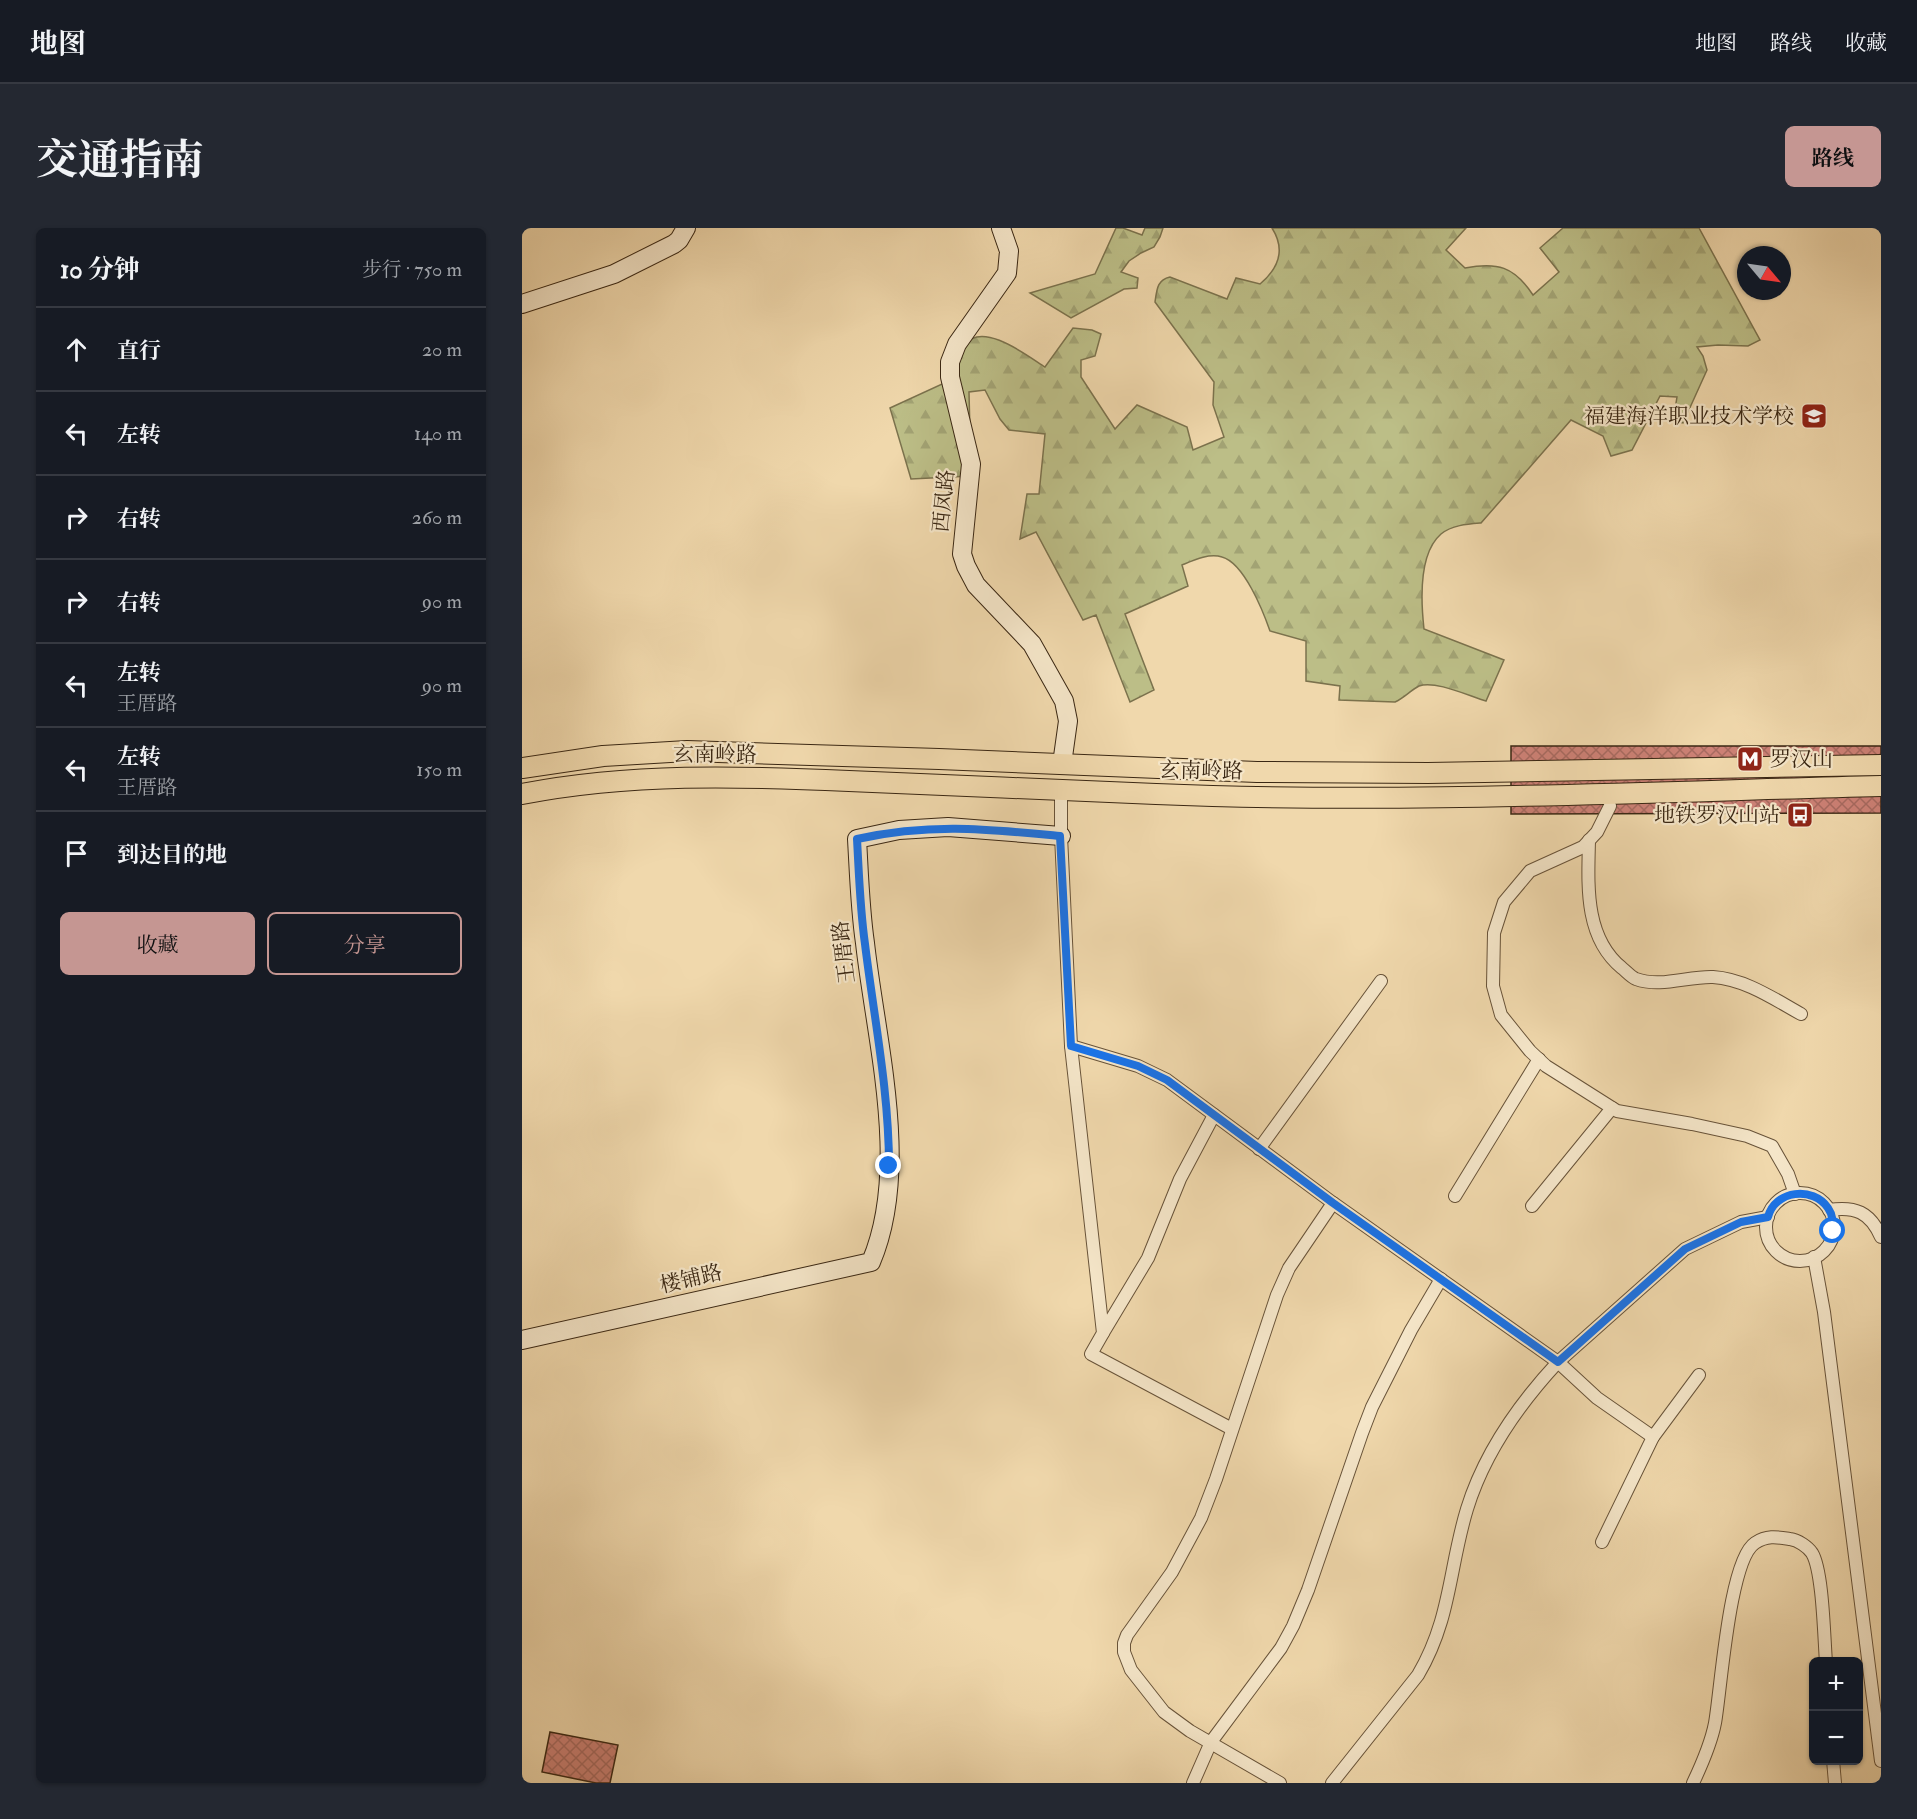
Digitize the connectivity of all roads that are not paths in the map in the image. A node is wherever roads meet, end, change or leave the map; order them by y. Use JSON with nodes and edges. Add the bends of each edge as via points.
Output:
{"nodes":[{"id":1,"x":686,"y":228,"type":"edge"},
{"id":2,"x":1001,"y":228,"type":"edge"},
{"id":3,"x":522,"y":304,"type":"edge"},
{"id":4,"x":1062,"y":764,"type":"junction"},
{"id":5,"x":1881,"y":765,"type":"edge"},
{"id":6,"x":522,"y":768,"type":"edge"},
{"id":7,"x":1881,"y":786,"type":"edge"},
{"id":8,"x":1061,"y":790,"type":"junction"},
{"id":9,"x":522,"y":794,"type":"edge"},
{"id":10,"x":1610,"y":806,"type":"dead end"},
{"id":11,"x":1060,"y":836,"type":"junction"},
{"id":12,"x":1589,"y":840,"type":"junction"},
{"id":13,"x":1381,"y":981,"type":"dead end"},
{"id":14,"x":1801,"y":1014,"type":"dead end"},
{"id":15,"x":1071,"y":1046,"type":"junction"},
{"id":16,"x":1539,"y":1059,"type":"junction"},
{"id":17,"x":1612,"y":1108,"type":"junction"},
{"id":18,"x":1214,"y":1115,"type":"junction"},
{"id":19,"x":1258,"y":1149,"type":"junction"},
{"id":20,"x":1795,"y":1194,"type":"junction"},
{"id":21,"x":1455,"y":1196,"type":"dead end"},
{"id":22,"x":1333,"y":1203,"type":"junction"},
{"id":23,"x":1532,"y":1206,"type":"dead end"},
{"id":24,"x":1829,"y":1210,"type":"junction"},
{"id":25,"x":1768,"y":1217,"type":"junction"},
{"id":26,"x":1881,"y":1236,"type":"edge"},
{"id":27,"x":1814,"y":1257,"type":"junction"},
{"id":28,"x":870,"y":1262,"type":"joint"},
{"id":29,"x":1441,"y":1279,"type":"junction"},
{"id":30,"x":1103,"y":1333,"type":"junction"},
{"id":31,"x":522,"y":1340,"type":"edge"},
{"id":32,"x":1558,"y":1362,"type":"junction"},
{"id":33,"x":1699,"y":1375,"type":"dead end"},
{"id":34,"x":1232,"y":1429,"type":"junction"},
{"id":35,"x":1653,"y":1437,"type":"junction"},
{"id":36,"x":1602,"y":1542,"type":"dead end"},
{"id":37,"x":1826,"y":1657,"type":"edge"},
{"id":38,"x":1211,"y":1742,"type":"junction"},
{"id":39,"x":1881,"y":1761,"type":"edge"},
{"id":40,"x":1833,"y":1765,"type":"edge"},
{"id":41,"x":1193,"y":1783,"type":"edge"},
{"id":42,"x":1280,"y":1783,"type":"edge"},
{"id":43,"x":1332,"y":1783,"type":"edge"},
{"id":44,"x":1693,"y":1783,"type":"edge"},
{"id":45,"x":1835,"y":1783,"type":"edge"}],
"edges":[{"from":1,"to":3,"type":"street","via":[[674,244],[627,268]]},
{"from":2,"to":4,"type":"street","name":"西凤路","via":[[1009,251],[1008,273],[957,344],[950,362],[950,377],[971,464],[962,554],[976,585],[1032,644],[1064,701],[1068,721]]},
{"from":4,"to":5,"type":"main road","name":"玄南岭路","via":[[1301,773]]},
{"from":4,"to":6,"type":"main road","name":"玄南岭路","via":[[687,752],[637,753]]},
{"from":7,"to":8,"type":"main road","name":"玄南岭路","via":[[1428,798]]},
{"from":8,"to":9,"type":"main road","name":"玄南岭路","via":[[785,778],[638,779]]},
{"from":8,"to":11,"type":"street"},
{"from":10,"to":12,"type":"street"},
{"from":11,"to":15,"type":"street"},
{"from":11,"to":28,"type":"street","name":"王厝路","via":[[948,827],[899,830],[857,839],[864,942],[889,1133],[885,1216]]},
{"from":12,"to":14,"type":"street","via":[[1588,890],[1595,932],[1609,958],[1635,979],[1661,982],[1714,977],[1756,989]]},
{"from":12,"to":16,"type":"street","via":[[1583,847],[1530,871],[1504,902],[1494,933],[1493,986],[1501,1015]]},
{"from":13,"to":19,"type":"street"},
{"from":15,"to":18,"type":"street","via":[[1153,1072]]},
{"from":15,"to":30,"type":"street"},
{"from":16,"to":17,"type":"street"},
{"from":16,"to":21,"type":"street"},
{"from":17,"to":20,"type":"street","via":[[1747,1136],[1772,1146]]},
{"from":17,"to":23,"type":"street"},
{"from":18,"to":19,"type":"street"},
{"from":18,"to":30,"type":"street","via":[[1180,1179],[1148,1258]]},
{"from":19,"to":22,"type":"street"},
{"from":20,"to":24,"type":"street","via":[[1817,1198]]},
{"from":20,"to":25,"type":"street","via":[[1776,1202]]},
{"from":22,"to":29,"type":"street"},
{"from":22,"to":34,"type":"street","via":[[1282,1283]]},
{"from":24,"to":26,"type":"street","via":[[1854,1210],[1867,1216]]},
{"from":24,"to":27,"type":"street","via":[[1833,1220],[1829,1244]]},
{"from":25,"to":27,"type":"street","via":[[1768,1240],[1778,1253],[1789,1260]]},
{"from":25,"to":32,"type":"street","via":[[1741,1222],[1685,1249]]},
{"from":27,"to":39,"type":"street"},
{"from":28,"to":31,"type":"street","name":"楼铺路"},
{"from":29,"to":32,"type":"street"},
{"from":29,"to":38,"type":"street","via":[[1395,1360],[1369,1416],[1293,1626]]},
{"from":30,"to":34,"type":"street","via":[[1091,1354]]},
{"from":32,"to":35,"type":"street","via":[[1597,1398]]},
{"from":32,"to":43,"type":"street","via":[[1522,1405],[1480,1476],[1467,1509],[1445,1611],[1418,1675]]},
{"from":33,"to":35,"type":"street"},
{"from":34,"to":38,"type":"street","via":[[1193,1536],[1124,1643],[1125,1659],[1155,1702],[1176,1721]]},
{"from":35,"to":36,"type":"street"},
{"from":37,"to":44,"type":"street","via":[[1818,1569],[1812,1552],[1796,1539],[1770,1536],[1753,1544],[1741,1566],[1730,1612],[1714,1725]]},
{"from":38,"to":41,"type":"street"},
{"from":38,"to":42,"type":"street"},
{"from":40,"to":45,"type":"street"}]}
